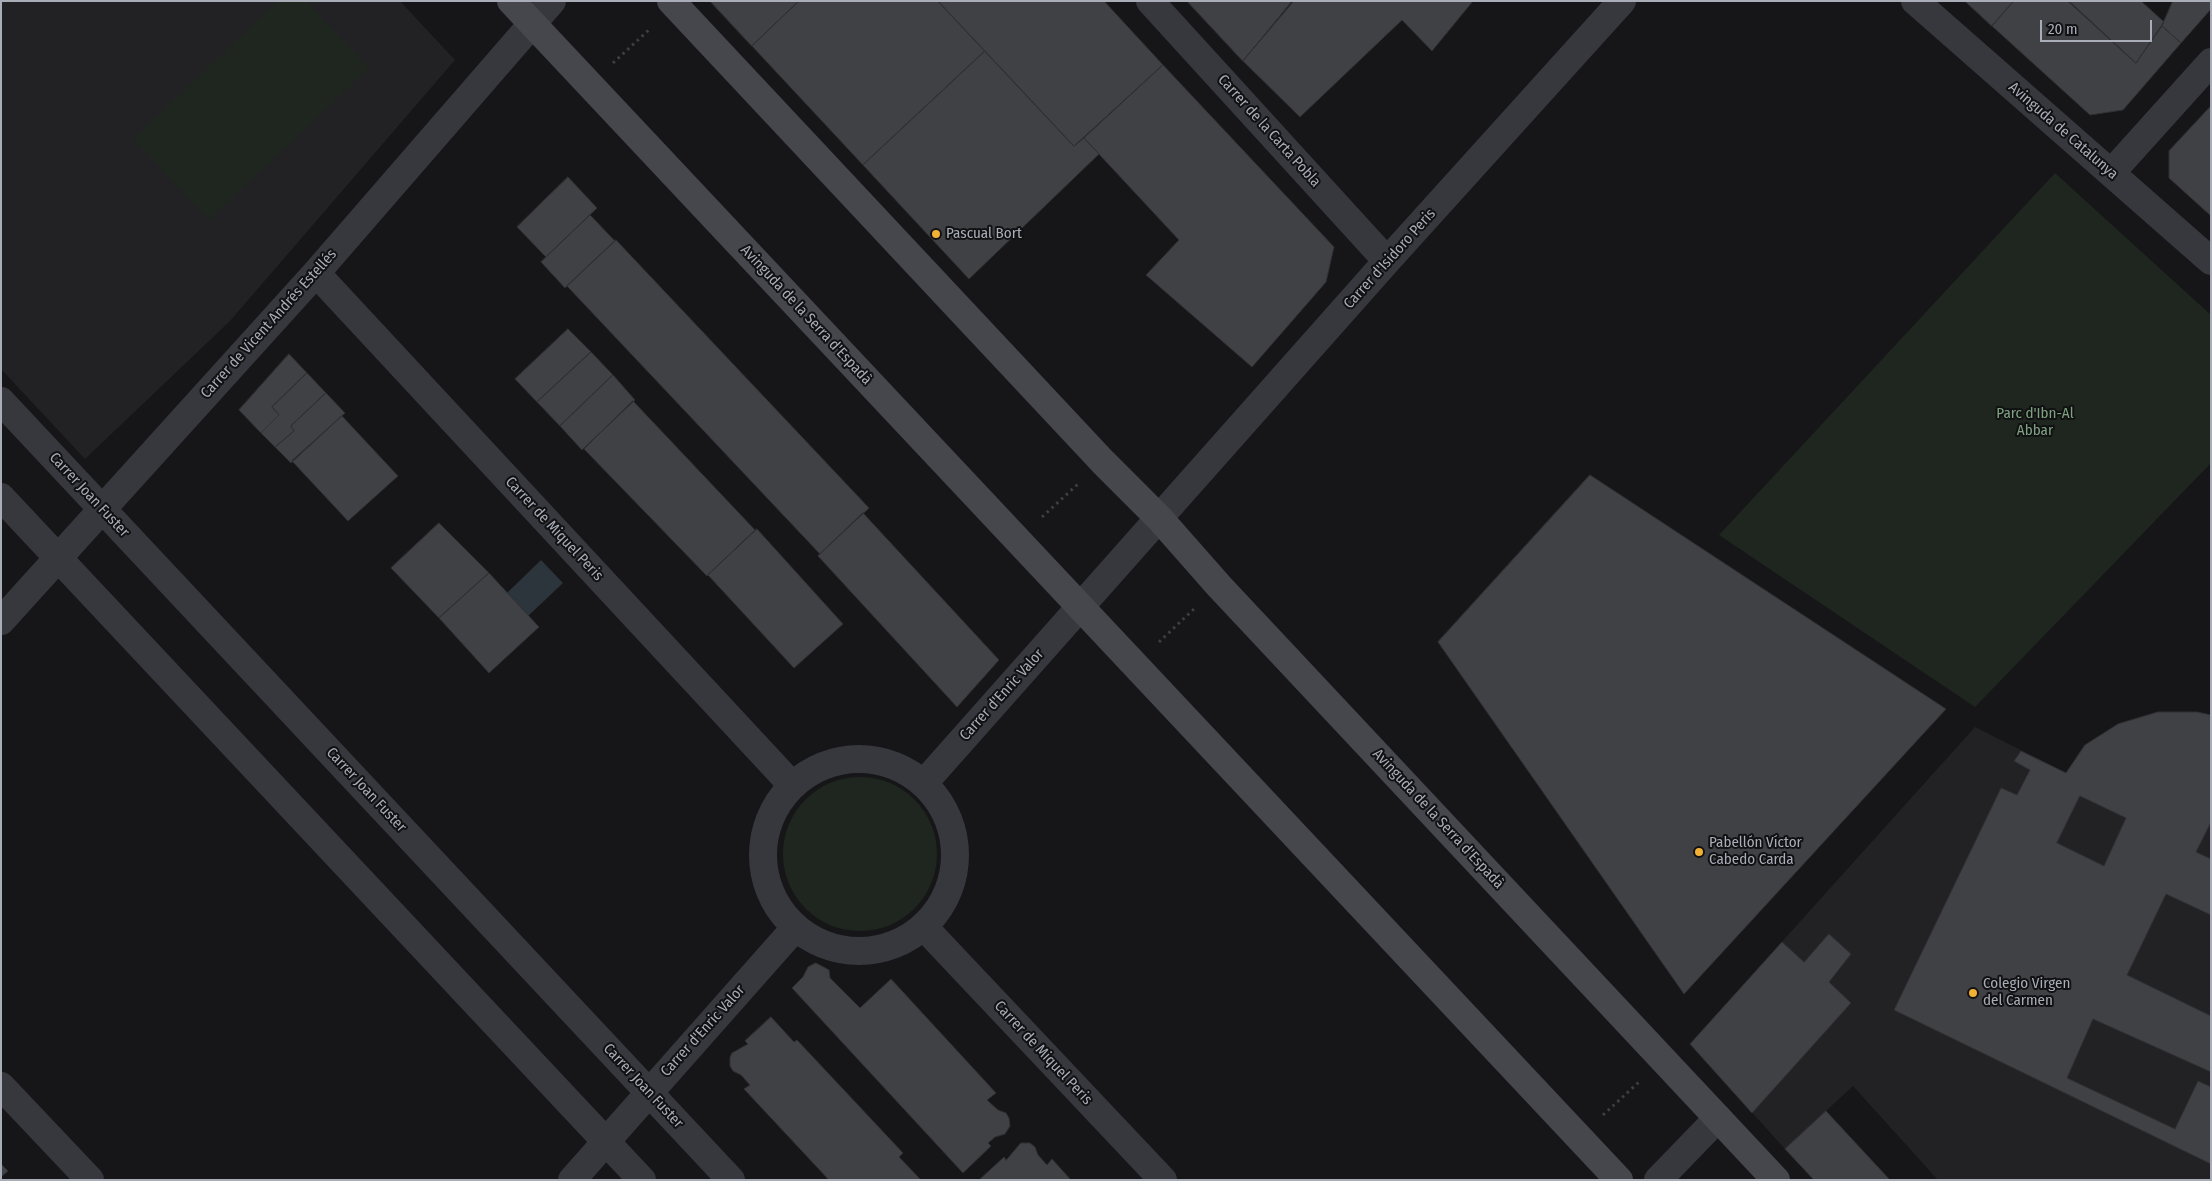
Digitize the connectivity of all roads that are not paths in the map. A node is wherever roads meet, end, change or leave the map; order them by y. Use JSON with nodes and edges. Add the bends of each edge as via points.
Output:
{"nodes":[{"id":1,"x":510,"y":1,"type":"edge"},
{"id":2,"x":552,"y":1,"type":"edge"},
{"id":3,"x":1150,"y":1,"type":"edge"},
{"id":4,"x":1622,"y":1,"type":"edge"},
{"id":5,"x":1915,"y":1,"type":"edge"},
{"id":6,"x":673,"y":3,"type":"edge"},
{"id":7,"x":532,"y":24,"type":"junction"},
{"id":8,"x":2211,"y":62,"type":"edge"},
{"id":9,"x":2111,"y":173,"type":"junction"},
{"id":10,"x":1388,"y":261,"type":"junction"},
{"id":11,"x":2211,"y":261,"type":"edge"},
{"id":12,"x":316,"y":273,"type":"junction"},
{"id":13,"x":1,"y":401,"type":"edge"},
{"id":14,"x":1,"y":497,"type":"edge"},
{"id":15,"x":102,"y":508,"type":"junction"},
{"id":16,"x":1160,"y":519,"type":"junction"},
{"id":17,"x":58,"y":558,"type":"junction"},
{"id":18,"x":1080,"y":607,"type":"junction"},
{"id":19,"x":1,"y":621,"type":"edge"},
{"id":20,"x":924,"y":783,"type":"junction"},
{"id":21,"x":792,"y":784,"type":"junction"},
{"id":22,"x":924,"y":927,"type":"junction"},
{"id":23,"x":795,"y":928,"type":"junction"},
{"id":24,"x":1,"y":1086,"type":"edge"},
{"id":25,"x":649,"y":1092,"type":"junction"},
{"id":26,"x":1718,"y":1118,"type":"junction"},
{"id":27,"x":606,"y":1142,"type":"junction"},
{"id":28,"x":90,"y":1180,"type":"edge"},
{"id":29,"x":572,"y":1180,"type":"edge"},
{"id":30,"x":642,"y":1180,"type":"edge"},
{"id":31,"x":731,"y":1180,"type":"edge"},
{"id":32,"x":1162,"y":1180,"type":"edge"},
{"id":33,"x":1619,"y":1180,"type":"edge"},
{"id":34,"x":1658,"y":1180,"type":"edge"},
{"id":35,"x":1776,"y":1180,"type":"edge"}],
"edges":[{"from":1,"to":7,"type":"street","name":"Avinguda de la Serra d'Espadà"},
{"from":2,"to":7,"type":"street"},
{"from":3,"to":10,"type":"street","name":"Carrer de la Carta Pobla"},
{"from":4,"to":10,"type":"street","name":"Carrer d'Isidoro Peris"},
{"from":5,"to":9,"type":"street","name":"Avinguda de Catalunya"},
{"from":6,"to":16,"type":"street","name":"Avinguda de la Serra d'Espadà"},
{"from":7,"to":12,"type":"street","name":"Carrer de Vicent Andrés Estellés"},
{"from":7,"to":18,"type":"street","name":"Avinguda de la Serra d'Espadà"},
{"from":8,"to":9,"type":"street"},
{"from":9,"to":11,"type":"street","name":"Avinguda de Catalunya"},
{"from":10,"to":16,"type":"street","name":"Carrer d'Isidoro Peris"},
{"from":12,"to":15,"type":"street","name":"Carrer de Vicent Andrés Estellés"},
{"from":12,"to":21,"type":"street","name":"Carrer de Miquel Peris"},
{"from":13,"to":15,"type":"street","name":"Carrer Joan Fuster"},
{"from":14,"to":17,"type":"street"},
{"from":15,"to":17,"type":"street","name":"Carrer de Vicent Andrés Estellés"},
{"from":15,"to":25,"type":"street","name":"Carrer Joan Fuster"},
{"from":16,"to":18,"type":"street"},
{"from":16,"to":26,"type":"street","name":"Avinguda de la Serra d'Espadà"},
{"from":17,"to":19,"type":"street","name":"Carrer de Vicent Andrés Estellés"},
{"from":17,"to":27,"type":"street"},
{"from":18,"to":20,"type":"street","name":"Carrer d'Enric Valor"},
{"from":18,"to":33,"type":"street","name":"Avinguda de la Serra d'Espadà"},
{"from":20,"to":21,"type":"street","via":[[900,767],[872,758],[843,759],[815,768]]},
{"from":20,"to":22,"type":"street","via":[[944,808],[955,839],[954,871],[944,902]]},
{"from":21,"to":23,"type":"street","via":[[772,810],[762,841],[764,873],[775,903]]},
{"from":22,"to":23,"type":"street","via":[[900,942],[874,951],[846,951],[819,943]]},
{"from":22,"to":32,"type":"street","name":"Carrer de Miquel Peris"},
{"from":23,"to":25,"type":"street","name":"Carrer d'Enric Valor"},
{"from":24,"to":28,"type":"street"},
{"from":25,"to":27,"type":"street","name":"Carrer d'Enric Valor"},
{"from":25,"to":31,"type":"street","name":"Carrer Joan Fuster"},
{"from":26,"to":34,"type":"street"},
{"from":26,"to":35,"type":"street","name":"Avinguda de la Serra d'Espadà"},
{"from":27,"to":29,"type":"street","name":"Carrer d'Enric Valor"},
{"from":27,"to":30,"type":"street"}]}
